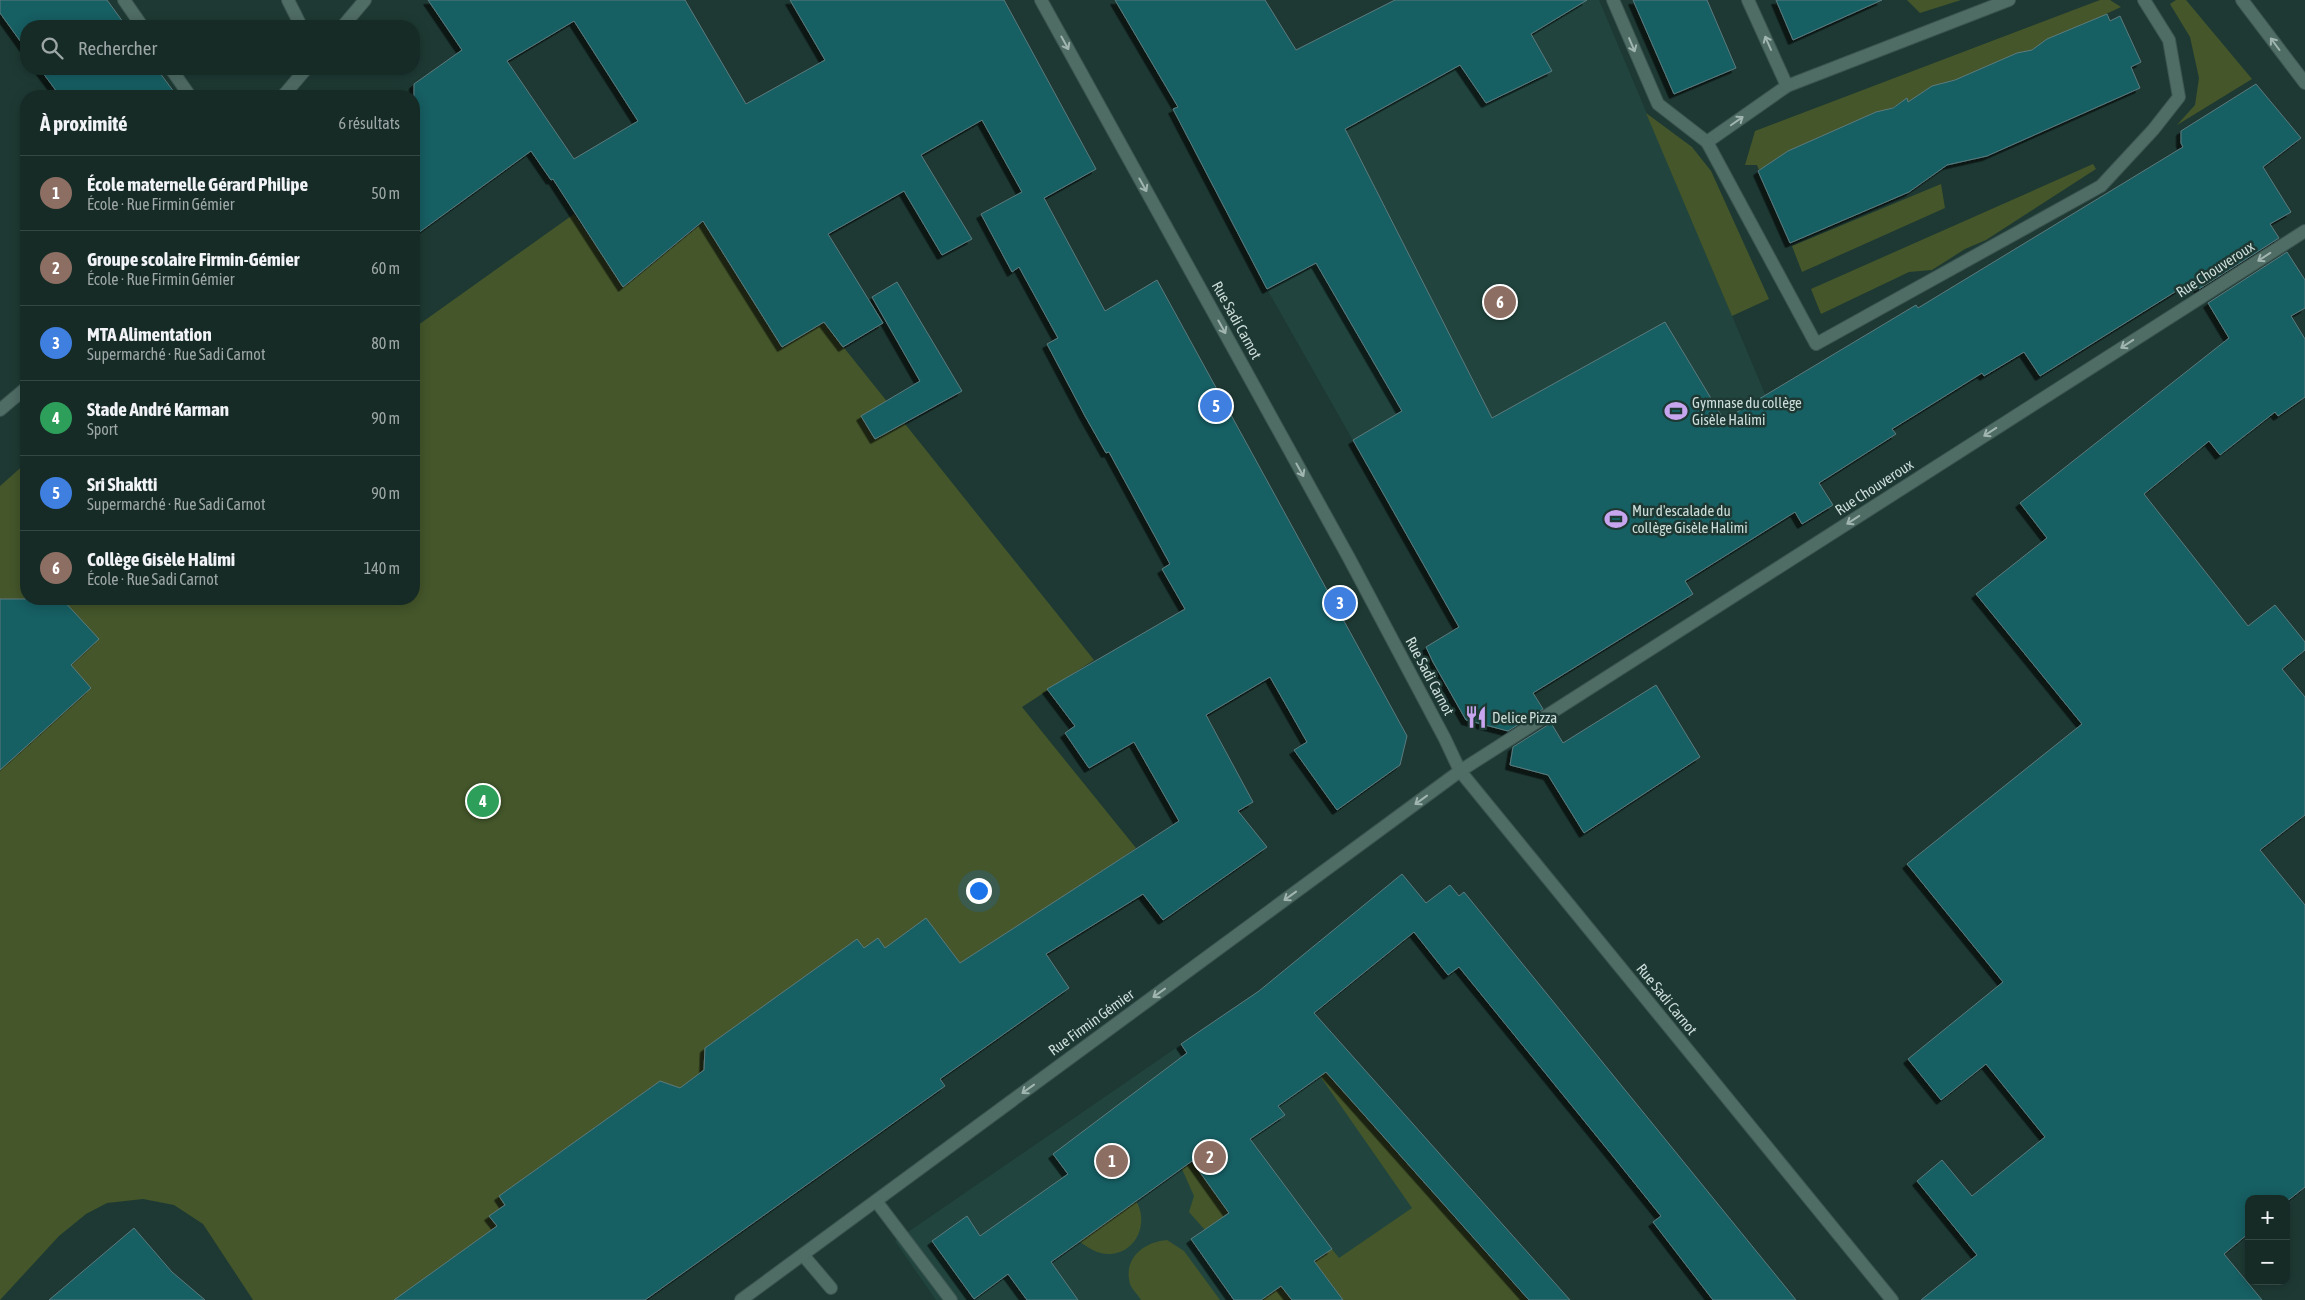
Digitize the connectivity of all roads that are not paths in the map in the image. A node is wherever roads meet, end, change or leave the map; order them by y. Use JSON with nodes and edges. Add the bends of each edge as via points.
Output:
{"nodes":[{"id":1,"x":124,"y":0,"type":"edge"},
{"id":2,"x":288,"y":0,"type":"edge"},
{"id":3,"x":365,"y":0,"type":"edge"},
{"id":4,"x":1041,"y":0,"type":"edge"},
{"id":5,"x":1613,"y":0,"type":"edge"},
{"id":6,"x":1748,"y":0,"type":"edge"},
{"id":7,"x":2009,"y":0,"type":"edge"},
{"id":8,"x":2144,"y":0,"type":"edge"},
{"id":9,"x":2242,"y":0,"type":"edge"},
{"id":10,"x":138,"y":20,"type":"edge"},
{"id":11,"x":298,"y":20,"type":"edge"},
{"id":12,"x":347,"y":20,"type":"edge"},
{"id":13,"x":176,"y":75,"type":"edge"},
{"id":14,"x":301,"y":75,"type":"edge"},
{"id":15,"x":2305,"y":83,"type":"edge"},
{"id":16,"x":1787,"y":86,"type":"junction"},
{"id":17,"x":186,"y":90,"type":"edge"},
{"id":18,"x":288,"y":90,"type":"edge"},
{"id":19,"x":1707,"y":142,"type":"junction"},
{"id":20,"x":2305,"y":231,"type":"edge"},
{"id":21,"x":20,"y":393,"type":"edge"},
{"id":22,"x":0,"y":410,"type":"edge"},
{"id":23,"x":1460,"y":771,"type":"junction"},
{"id":24,"x":876,"y":1201,"type":"junction"},
{"id":25,"x":803,"y":1255,"type":"junction"},
{"id":26,"x":831,"y":1288,"type":"dead end"},
{"id":27,"x":742,"y":1300,"type":"edge"},
{"id":28,"x":951,"y":1300,"type":"edge"},
{"id":29,"x":1892,"y":1300,"type":"edge"}],
"edges":[{"from":1,"to":10,"type":"street"},
{"from":2,"to":11,"type":"street"},
{"from":3,"to":12,"type":"street"},
{"from":4,"to":23,"type":"street","name":"Rue Sadi Carnot","one_way":true,"via":[[1348,558]]},
{"from":5,"to":19,"type":"street","one_way":true,"via":[[1658,104]]},
{"from":16,"to":6,"type":"street","one_way":true},
{"from":7,"to":16,"type":"street"},
{"from":8,"to":19,"type":"street","via":[[2169,40],[2179,97],[2101,186],[1816,344]]},
{"from":15,"to":9,"type":"street","one_way":true},
{"from":13,"to":17,"type":"street"},
{"from":14,"to":18,"type":"street"},
{"from":19,"to":16,"type":"street","one_way":true},
{"from":20,"to":23,"type":"street","name":"Rue Chouveroux","one_way":true},
{"from":21,"to":22,"type":"street"},
{"from":23,"to":24,"type":"street","name":"Rue Firmin Gémier","one_way":true},
{"from":23,"to":29,"type":"street","name":"Rue Sadi Carnot"},
{"from":24,"to":25,"type":"street","name":"Rue Firmin Gémier"},
{"from":24,"to":28,"type":"street"},
{"from":25,"to":26,"type":"street"},
{"from":25,"to":27,"type":"street","name":"Rue Firmin Gémier"}]}
